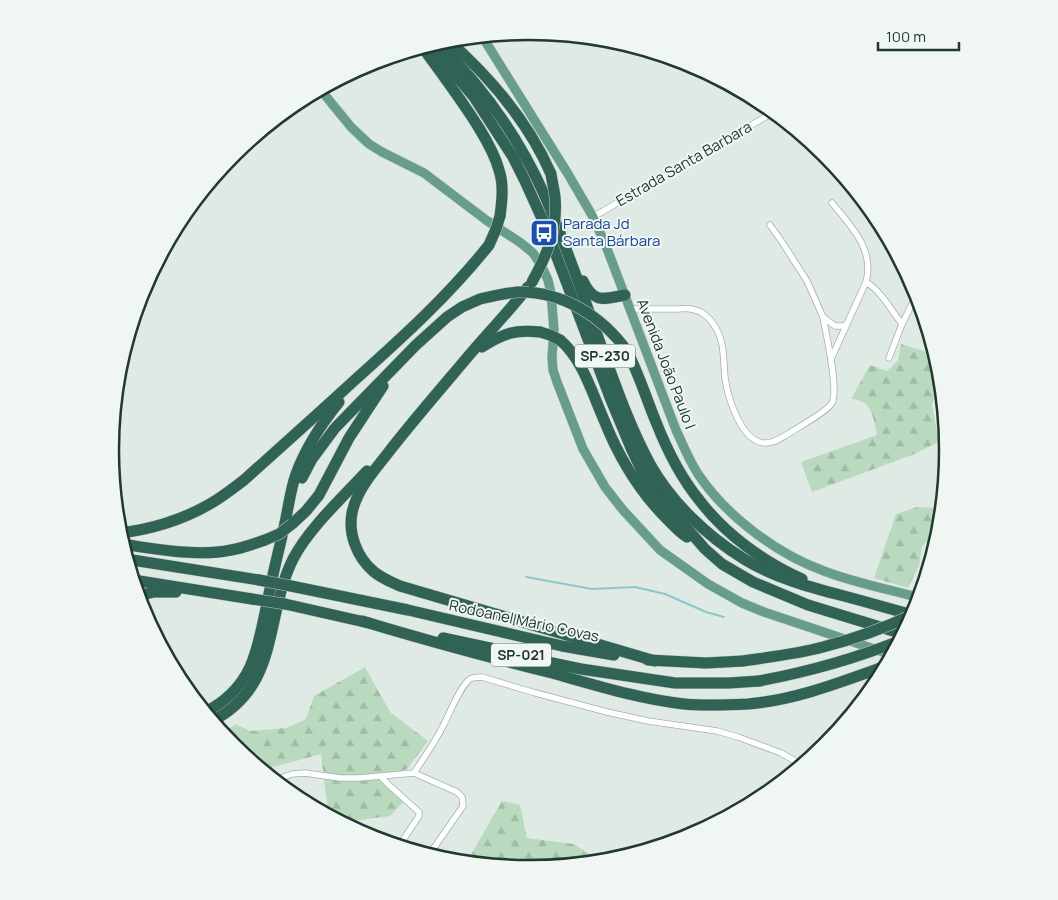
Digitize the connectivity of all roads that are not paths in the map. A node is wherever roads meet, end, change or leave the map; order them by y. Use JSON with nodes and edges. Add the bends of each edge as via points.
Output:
{"nodes":[{"id":1,"x":486,"y":43,"type":"edge"},
{"id":2,"x":455,"y":47,"type":"edge"},
{"id":3,"x":444,"y":49,"type":"edge"},
{"id":4,"x":433,"y":52,"type":"edge"},
{"id":5,"x":426,"y":53,"type":"edge"},
{"id":6,"x":325,"y":95,"type":"edge"},
{"id":7,"x":767,"y":116,"type":"edge"},
{"id":8,"x":832,"y":203,"type":"dead end"},
{"id":9,"x":594,"y":217,"type":"junction"},
{"id":10,"x":770,"y":225,"type":"dead end"},
{"id":11,"x":558,"y":228,"type":"junction"},
{"id":12,"x":866,"y":282,"type":"junction"},
{"id":13,"x":625,"y":295,"type":"junction"},
{"id":14,"x":912,"y":304,"type":"edge"},
{"id":15,"x":630,"y":309,"type":"junction"},
{"id":16,"x":823,"y":317,"type":"junction"},
{"id":17,"x":902,"y":324,"type":"junction"},
{"id":18,"x":846,"y":325,"type":"junction"},
{"id":19,"x":470,"y":355,"type":"junction"},
{"id":20,"x":381,"y":356,"type":"junction"},
{"id":21,"x":888,"y":358,"type":"dead end"},
{"id":22,"x":831,"y":359,"type":"junction"},
{"id":23,"x":401,"y":360,"type":"junction"},
{"id":24,"x":409,"y":426,"type":"junction"},
{"id":25,"x":289,"y":522,"type":"junction"},
{"id":26,"x":127,"y":531,"type":"edge"},
{"id":27,"x":131,"y":545,"type":"edge"},
{"id":28,"x":705,"y":549,"type":"junction"},
{"id":29,"x":134,"y":560,"type":"edge"},
{"id":30,"x":141,"y":581,"type":"edge"},
{"id":31,"x":145,"y":594,"type":"edge"},
{"id":32,"x":226,"y":595,"type":"junction"},
{"id":33,"x":843,"y":596,"type":"junction"},
{"id":34,"x":912,"y":596,"type":"edge"},
{"id":35,"x":905,"y":613,"type":"edge"},
{"id":36,"x":902,"y":620,"type":"edge"},
{"id":37,"x":362,"y":621,"type":"junction"},
{"id":38,"x":896,"y":632,"type":"edge"},
{"id":39,"x":890,"y":645,"type":"edge"},
{"id":40,"x":886,"y":652,"type":"edge"},
{"id":41,"x":655,"y":661,"type":"junction"},
{"id":42,"x":875,"y":670,"type":"edge"},
{"id":43,"x":211,"y":708,"type":"edge"},
{"id":44,"x":219,"y":718,"type":"edge"},
{"id":45,"x":795,"y":761,"type":"edge"},
{"id":46,"x":414,"y":774,"type":"junction"},
{"id":47,"x":282,"y":777,"type":"edge"},
{"id":48,"x":381,"y":777,"type":"junction"},
{"id":49,"x":404,"y":840,"type":"edge"},
{"id":50,"x":434,"y":849,"type":"edge"}],
"edges":[{"from":1,"to":9,"type":"main road","name":"Avenida João Paulo I"},
{"from":2,"to":19,"type":"highway","bridge":true,"via":[[518,116],[542,154],[551,174],[555,197],[552,239],[544,260],[519,299]]},
{"from":3,"to":11,"type":"highway","number":"SP-230","via":[[471,78],[511,133],[528,161]]},
{"from":4,"to":28,"type":"highway","number":"SP-230","via":[[474,98],[513,157],[544,223],[637,463],[665,503]]},
{"from":5,"to":20,"type":"highway","bridge":true,"via":[[471,114],[494,154],[502,185],[500,216],[489,245],[456,284]]},
{"from":6,"to":40,"type":"main road","via":[[369,144],[424,173],[533,253],[548,280],[551,293],[553,370],[583,449],[605,487],[660,550],[742,603]]},
{"from":7,"to":9,"type":"street","name":"Estrada Santa Barbara"},
{"from":8,"to":12,"type":"street","via":[[864,248],[868,263]]},
{"from":9,"to":13,"type":"main road","name":"Avenida João Paulo I"},
{"from":10,"to":16,"type":"street","via":[[807,281]]},
{"from":11,"to":13,"type":"highway","via":[[590,293],[598,299]]},
{"from":11,"to":33,"type":"highway","number":"SP-230","via":[[628,418],[651,466],[669,492],[710,535],[745,560],[784,579]]},
{"from":12,"to":17,"type":"street","via":[[878,292]]},
{"from":12,"to":18,"type":"street"},
{"from":13,"to":15,"type":"main road","name":"Avenida João Paulo I"},
{"from":14,"to":17,"type":"street"},
{"from":15,"to":22,"type":"street","via":[[691,309],[707,317],[722,345],[725,379],[733,408],[747,433],[764,443],[785,436],[830,406],[834,390]]},
{"from":15,"to":34,"type":"main road","name":"Avenida João Paulo I","via":[[686,454],[714,495],[772,545],[803,563],[844,578]]},
{"from":16,"to":18,"type":"street","via":[[835,326]]},
{"from":16,"to":22,"type":"street"},
{"from":17,"to":21,"type":"street"},
{"from":18,"to":22,"type":"street"},
{"from":19,"to":24,"type":"highway"},
{"from":19,"to":28,"type":"highway","bridge":true,"via":[[513,332],[540,332],[560,340],[576,357],[607,429],[639,486],[681,534]]},
{"from":20,"to":25,"type":"highway","via":[[340,400],[316,433],[296,473],[291,490]]},
{"from":20,"to":26,"type":"highway","via":[[221,497],[173,521]]},
{"from":23,"to":25,"type":"highway","via":[[349,438],[319,495],[306,511]]},
{"from":23,"to":25,"type":"highway","via":[[322,445],[302,477]]},
{"from":23,"to":33,"type":"highway","bridge":true,"via":[[447,317],[480,299],[518,292],[542,294],[582,309],[627,351],[667,447],[680,472],[710,513],[745,545],[773,564]]},
{"from":24,"to":41,"type":"highway","via":[[370,477],[353,509],[351,526],[356,548],[374,571],[400,586],[424,594]]},
{"from":24,"to":44,"type":"highway","via":[[300,547],[284,584],[261,669],[243,698]]},
{"from":25,"to":27,"type":"highway","bridge":true,"via":[[278,534],[229,551],[163,550]]},
{"from":25,"to":43,"type":"highway","via":[[276,560],[250,668],[233,692]]},
{"from":28,"to":38,"type":"highway","number":"SP-230","via":[[722,564],[753,582],[808,605]]},
{"from":29,"to":41,"type":"highway","name":"Rodoanel Mário Covas","number":"SP-021","bridge":true,"via":[[291,586],[562,646]]},
{"from":30,"to":32,"type":"highway","number":"SP-021"},
{"from":31,"to":32,"type":"highway"},
{"from":32,"to":37,"type":"highway","number":"SP-021","bridge":true},
{"from":33,"to":35,"type":"highway","number":"SP-230"},
{"from":36,"to":41,"type":"highway","name":"Rodoanel Mário Covas","number":"SP-021","bridge":true,"via":[[823,647],[788,654],[706,663]]},
{"from":37,"to":39,"type":"highway","number":"SP-021","bridge":true,"via":[[581,669],[675,683],[729,683],[793,675]]},
{"from":37,"to":42,"type":"highway","via":[[464,651],[653,699],[685,704],[718,706],[786,698]]},
{"from":45,"to":46,"type":"street","via":[[717,731],[607,712],[477,677],[465,685],[441,732]]},
{"from":46,"to":48,"type":"street"},
{"from":46,"to":50,"type":"street","via":[[456,792],[463,799],[463,806]]},
{"from":47,"to":48,"type":"street","via":[[305,773],[340,778]]},
{"from":48,"to":49,"type":"street","via":[[419,812]]}]}
